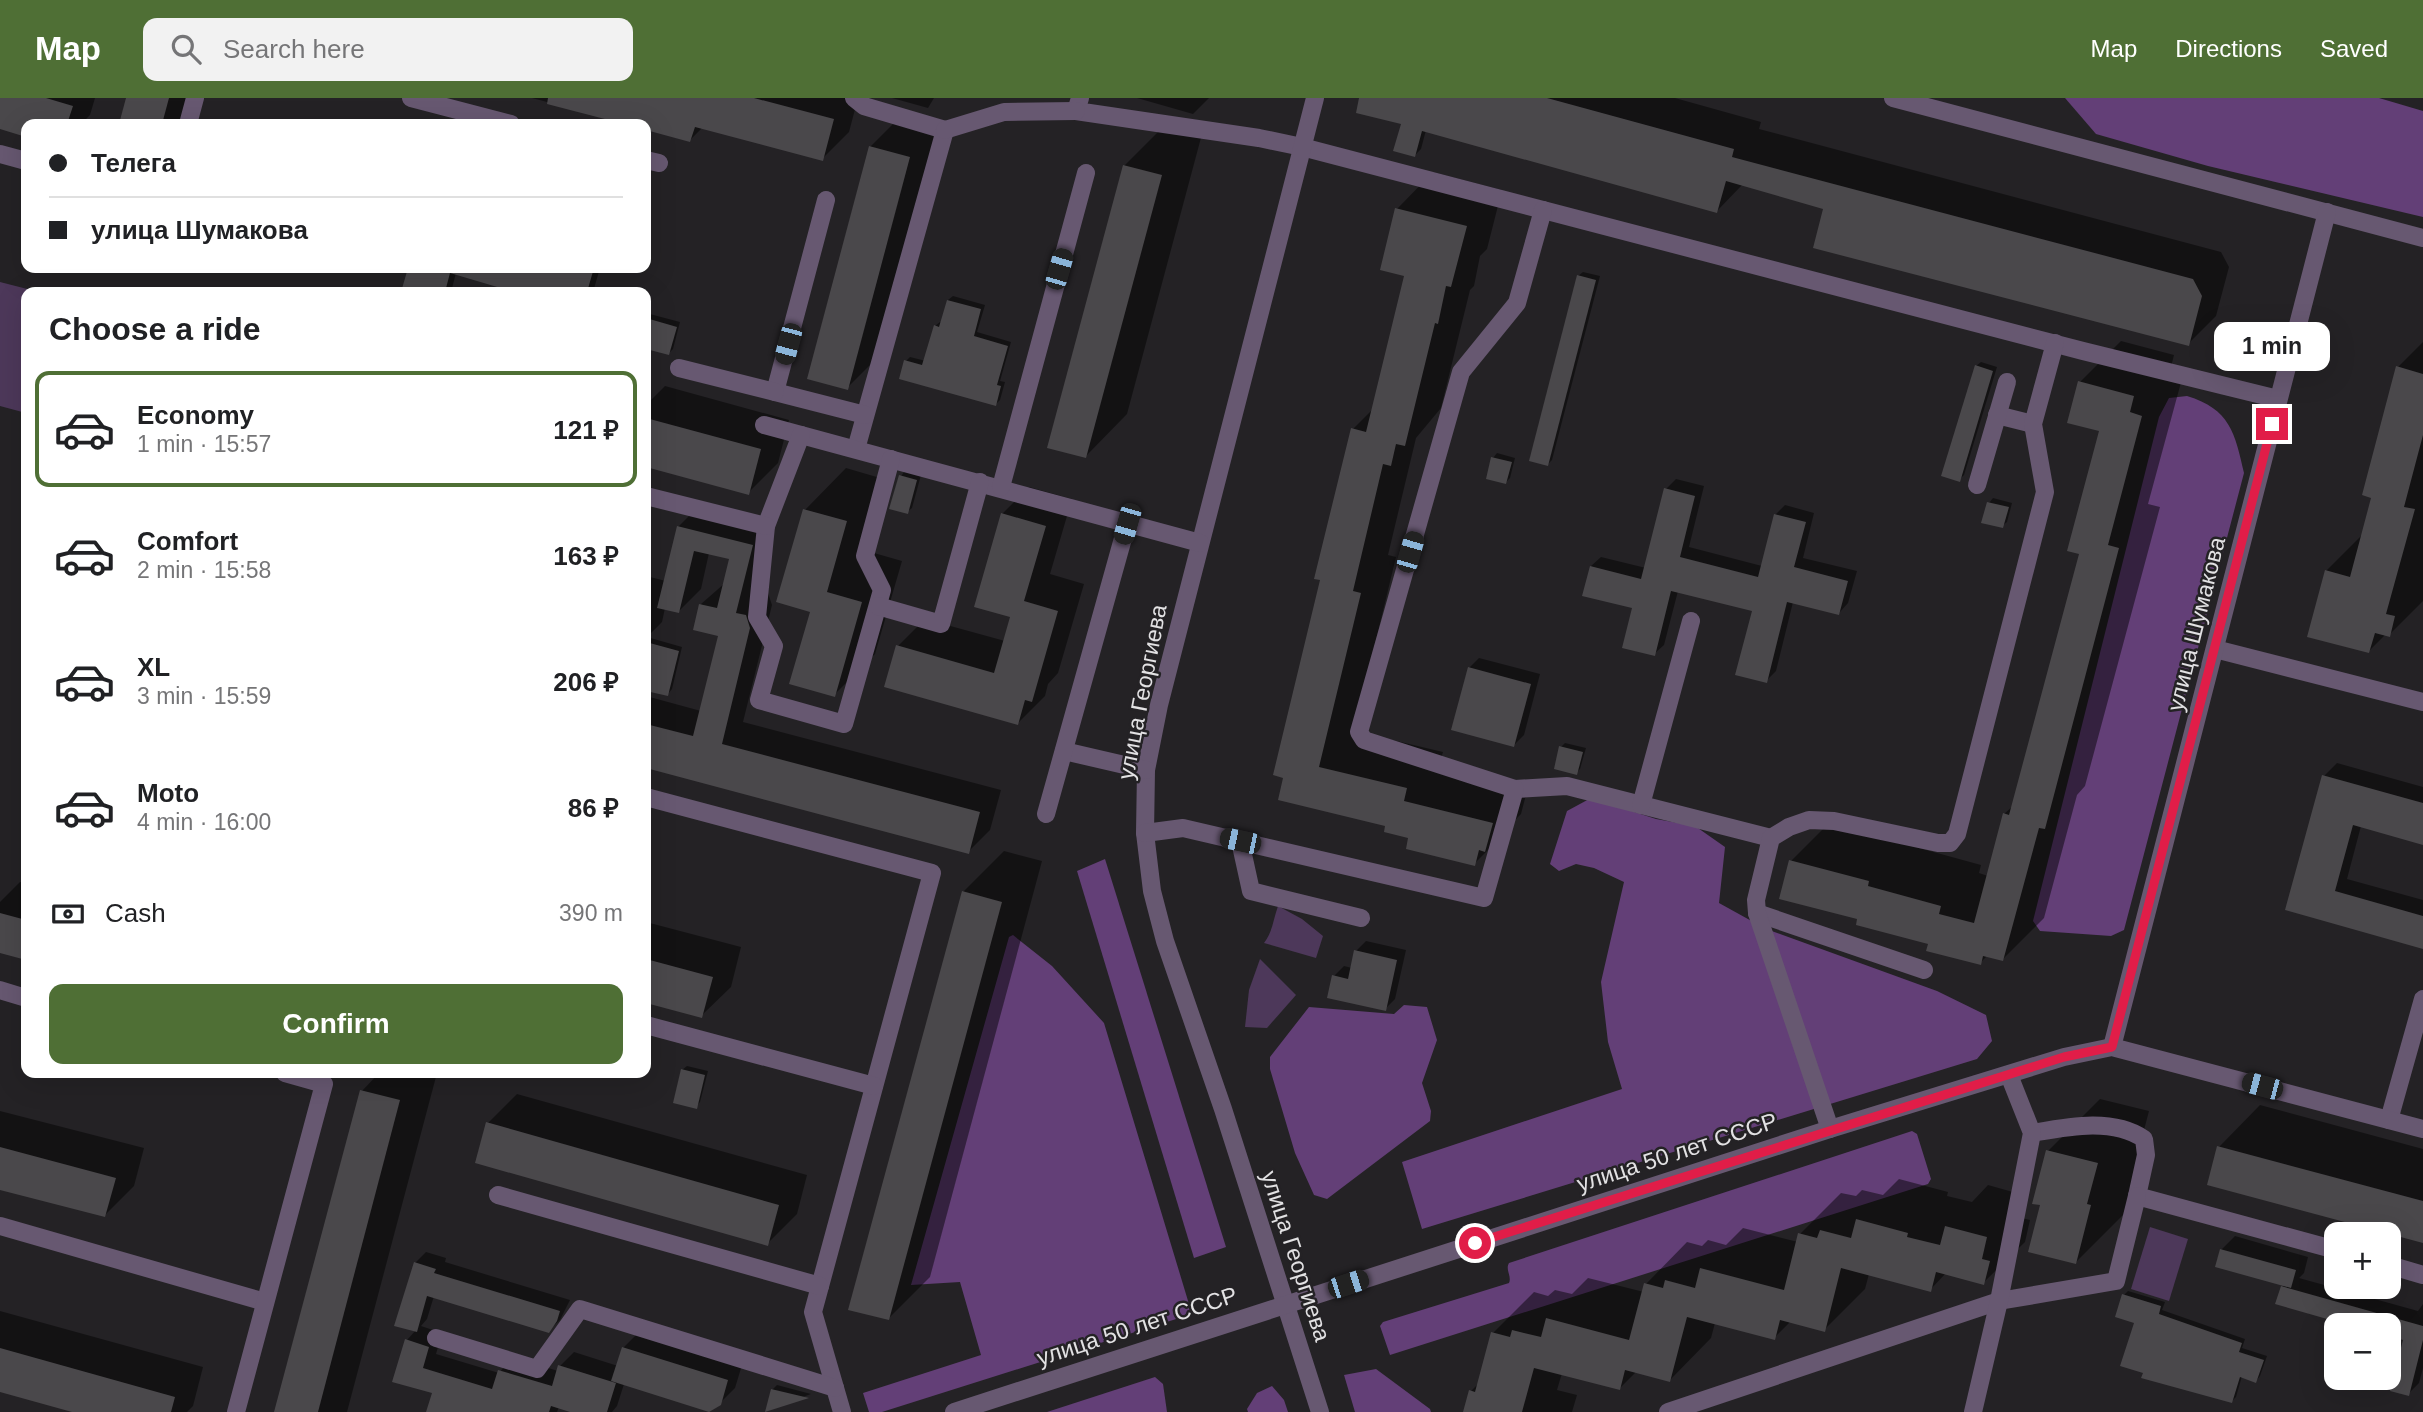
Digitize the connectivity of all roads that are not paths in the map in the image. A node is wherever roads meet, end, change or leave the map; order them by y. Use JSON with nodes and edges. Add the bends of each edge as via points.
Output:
{"nodes":[{"id":1,"x":195,"y":98,"type":"edge"},
{"id":2,"x":411,"y":98,"type":"edge"},
{"id":3,"x":854,"y":98,"type":"edge"},
{"id":4,"x":1315,"y":98,"type":"edge"},
{"id":5,"x":1893,"y":98,"type":"edge"},
{"id":6,"x":1078,"y":104,"type":"edge"},
{"id":7,"x":189,"y":119,"type":"edge"},
{"id":8,"x":492,"y":119,"type":"edge"},
{"id":9,"x":945,"y":130,"type":"junction"},
{"id":10,"x":1302,"y":147,"type":"junction"},
{"id":11,"x":0,"y":154,"type":"edge"},
{"id":12,"x":21,"y":160,"type":"edge"},
{"id":13,"x":1086,"y":173,"type":"dead end"},
{"id":14,"x":826,"y":200,"type":"dead end"},
{"id":15,"x":1543,"y":210,"type":"junction"},
{"id":16,"x":2327,"y":212,"type":"junction"},
{"id":17,"x":2423,"y":238,"type":"edge"},
{"id":18,"x":2054,"y":344,"type":"junction"},
{"id":19,"x":678,"y":368,"type":"dead end"},
{"id":20,"x":2007,"y":382,"type":"dead end"},
{"id":21,"x":775,"y":392,"type":"junction"},
{"id":22,"x":2278,"y":399,"type":"junction"},
{"id":23,"x":865,"y":415,"type":"junction"},
{"id":24,"x":1997,"y":415,"type":"junction"},
{"id":25,"x":2033,"y":424,"type":"junction"},
{"id":26,"x":764,"y":425,"type":"dead end"},
{"id":27,"x":801,"y":435,"type":"junction"},
{"id":28,"x":856,"y":449,"type":"junction"},
{"id":29,"x":891,"y":458,"type":"junction"},
{"id":30,"x":980,"y":482,"type":"junction"},
{"id":31,"x":1977,"y":485,"type":"dead end"},
{"id":32,"x":1001,"y":487,"type":"junction"},
{"id":33,"x":651,"y":497,"type":"edge"},
{"id":34,"x":1127,"y":524,"type":"junction"},
{"id":35,"x":766,"y":526,"type":"junction"},
{"id":36,"x":1200,"y":543,"type":"junction"},
{"id":37,"x":878,"y":606,"type":"junction"},
{"id":38,"x":1691,"y":621,"type":"dead end"},
{"id":39,"x":2215,"y":649,"type":"junction"},
{"id":40,"x":2423,"y":702,"type":"edge"},
{"id":41,"x":1064,"y":751,"type":"junction"},
{"id":42,"x":1146,"y":770,"type":"junction"},
{"id":43,"x":1514,"y":789,"type":"junction"},
{"id":44,"x":651,"y":798,"type":"edge"},
{"id":45,"x":1641,"y":805,"type":"junction"},
{"id":46,"x":1046,"y":814,"type":"dead end"},
{"id":47,"x":1145,"y":833,"type":"junction"},
{"id":48,"x":1771,"y":838,"type":"junction"},
{"id":49,"x":1240,"y":841,"type":"junction"},
{"id":50,"x":1757,"y":913,"type":"junction"},
{"id":51,"x":1361,"y":918,"type":"dead end"},
{"id":52,"x":1924,"y":970,"type":"dead end"},
{"id":53,"x":0,"y":990,"type":"edge"},
{"id":54,"x":21,"y":996,"type":"edge"},
{"id":55,"x":2423,"y":999,"type":"edge"},
{"id":56,"x":651,"y":1027,"type":"edge"},
{"id":57,"x":2112,"y":1047,"type":"junction"},
{"id":58,"x":2009,"y":1075,"type":"junction"},
{"id":59,"x":303,"y":1078,"type":"edge"},
{"id":60,"x":874,"y":1086,"type":"junction"},
{"id":61,"x":2389,"y":1120,"type":"junction"},
{"id":62,"x":1830,"y":1129,"type":"junction"},
{"id":63,"x":2423,"y":1129,"type":"edge"},
{"id":64,"x":2032,"y":1133,"type":"junction"},
{"id":65,"x":498,"y":1195,"type":"dead end"},
{"id":66,"x":2137,"y":1196,"type":"junction"},
{"id":67,"x":0,"y":1226,"type":"edge"},
{"id":68,"x":2324,"y":1247,"type":"edge"},
{"id":69,"x":2401,"y":1269,"type":"edge"},
{"id":70,"x":2423,"y":1275,"type":"edge"},
{"id":71,"x":820,"y":1286,"type":"junction"},
{"id":72,"x":1999,"y":1301,"type":"junction"},
{"id":73,"x":264,"y":1302,"type":"junction"},
{"id":74,"x":1285,"y":1304,"type":"junction"},
{"id":75,"x":436,"y":1338,"type":"dead end"},
{"id":76,"x":835,"y":1388,"type":"junction"},
{"id":77,"x":236,"y":1412,"type":"edge"},
{"id":78,"x":842,"y":1412,"type":"edge"},
{"id":79,"x":954,"y":1412,"type":"edge"},
{"id":80,"x":1320,"y":1412,"type":"edge"},
{"id":81,"x":1667,"y":1412,"type":"edge"},
{"id":82,"x":1973,"y":1412,"type":"edge"}],
"edges":[{"from":1,"to":7,"type":"street"},
{"from":2,"to":8,"type":"street"},
{"from":3,"to":9,"type":"street","via":[[864,106]]},
{"from":4,"to":10,"type":"street","name":"улица Георгиева"},
{"from":5,"to":16,"type":"street"},
{"from":6,"to":9,"type":"street","via":[[1004,112]]},
{"from":6,"to":10,"type":"street"},
{"from":9,"to":23,"type":"street"},
{"from":10,"to":15,"type":"street"},
{"from":10,"to":36,"type":"street","name":"улица Георгиева"},
{"from":11,"to":12,"type":"street"},
{"from":13,"to":32,"type":"street"},
{"from":14,"to":21,"type":"street"},
{"from":15,"to":18,"type":"street"},
{"from":15,"to":43,"type":"street","via":[[1517,303],[1461,372],[1359,732],[1363,740]]},
{"from":16,"to":17,"type":"street"},
{"from":16,"to":22,"type":"street","name":"улица Шумакова"},
{"from":18,"to":22,"type":"street"},
{"from":18,"to":25,"type":"street"},
{"from":19,"to":21,"type":"street"},
{"from":20,"to":24,"type":"street"},
{"from":21,"to":23,"type":"street"},
{"from":22,"to":39,"type":"street","name":"улица Шумакова"},
{"from":23,"to":28,"type":"street"},
{"from":24,"to":25,"type":"street"},
{"from":24,"to":31,"type":"street"},
{"from":25,"to":48,"type":"street","via":[[2045,492],[1957,834],[1950,843],[1938,844],[1809,820]]},
{"from":26,"to":27,"type":"street"},
{"from":27,"to":28,"type":"street"},
{"from":27,"to":35,"type":"street"},
{"from":28,"to":29,"type":"street"},
{"from":29,"to":30,"type":"street"},
{"from":29,"to":37,"type":"street","via":[[865,556],[882,590]]},
{"from":30,"to":32,"type":"street"},
{"from":30,"to":37,"type":"street","via":[[941,624]]},
{"from":32,"to":34,"type":"street"},
{"from":33,"to":35,"type":"street"},
{"from":34,"to":36,"type":"street"},
{"from":34,"to":41,"type":"street"},
{"from":35,"to":37,"type":"street","via":[[757,617],[774,646],[760,700],[845,724]]},
{"from":36,"to":42,"type":"street","name":"улица Георгиева"},
{"from":38,"to":45,"type":"street"},
{"from":39,"to":40,"type":"street"},
{"from":39,"to":57,"type":"street","name":"улица Шумакова"},
{"from":41,"to":42,"type":"street"},
{"from":41,"to":46,"type":"street"},
{"from":42,"to":47,"type":"street","name":"улица Георгиева"},
{"from":43,"to":45,"type":"street","via":[[1567,786]]},
{"from":43,"to":49,"type":"street","via":[[1484,898]]},
{"from":44,"to":60,"type":"street","via":[[932,873]]},
{"from":45,"to":48,"type":"street"},
{"from":47,"to":49,"type":"street","via":[[1183,828]]},
{"from":47,"to":74,"type":"street","name":"улица Георгиева","via":[[1152,891],[1165,941]]},
{"from":48,"to":50,"type":"street"},
{"from":49,"to":51,"type":"street","via":[[1251,891]]},
{"from":50,"to":52,"type":"street"},
{"from":50,"to":62,"type":"street"},
{"from":53,"to":54,"type":"street"},
{"from":55,"to":61,"type":"street"},
{"from":56,"to":60,"type":"street"},
{"from":57,"to":58,"type":"street","name":"улица 50 лет СССР"},
{"from":57,"to":61,"type":"street","name":"улица 50 лет СССР"},
{"from":58,"to":62,"type":"street","name":"улица 50 лет СССР"},
{"from":58,"to":64,"type":"street"},
{"from":59,"to":73,"type":"street","via":[[324,1084]]},
{"from":60,"to":71,"type":"street"},
{"from":61,"to":63,"type":"street","name":"улица 50 лет СССР"},
{"from":62,"to":74,"type":"street","name":"улица 50 лет СССР"},
{"from":64,"to":66,"type":"street","via":[[2078,1124],[2132,1130],[2144,1139],[2146,1155]]},
{"from":64,"to":72,"type":"street"},
{"from":65,"to":71,"type":"street"},
{"from":66,"to":68,"type":"street"},
{"from":66,"to":72,"type":"street","via":[[2116,1281]]},
{"from":67,"to":73,"type":"street"},
{"from":69,"to":70,"type":"street"},
{"from":71,"to":76,"type":"street","via":[[814,1312]]},
{"from":72,"to":81,"type":"street"},
{"from":72,"to":82,"type":"street"},
{"from":73,"to":77,"type":"street"},
{"from":74,"to":79,"type":"street","name":"улица 50 лет СССР"},
{"from":74,"to":80,"type":"street","name":"улица Георгиева"},
{"from":75,"to":76,"type":"street","via":[[537,1369],[580,1309]]},
{"from":76,"to":78,"type":"street"}]}
